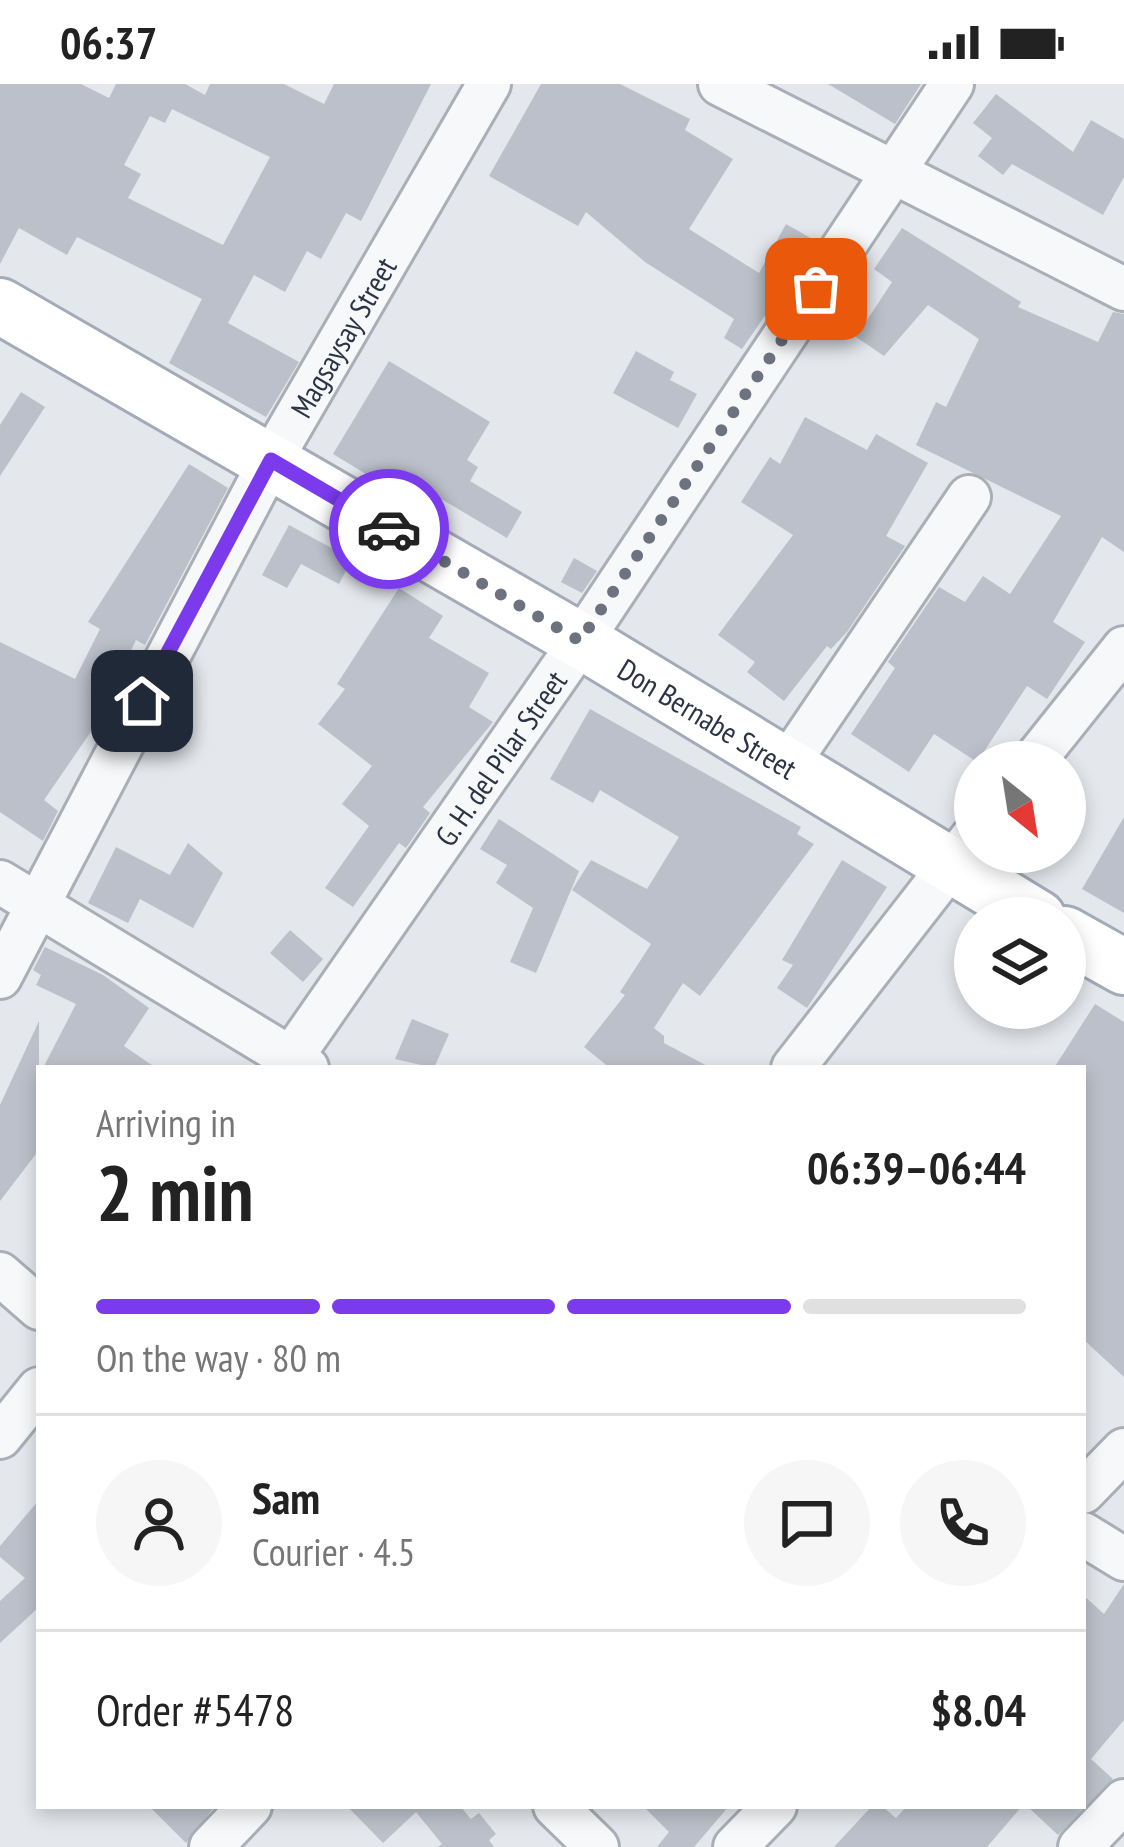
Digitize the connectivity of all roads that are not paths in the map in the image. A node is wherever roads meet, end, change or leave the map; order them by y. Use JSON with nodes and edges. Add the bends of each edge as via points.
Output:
{"nodes":[{"id":1,"x":489,"y":84,"type":"edge"},
{"id":2,"x":720,"y":84,"type":"edge"},
{"id":3,"x":952,"y":84,"type":"edge"},
{"id":4,"x":895,"y":172,"type":"junction"},
{"id":5,"x":1124,"y":290,"type":"edge"},
{"id":6,"x":0,"y":306,"type":"edge"},
{"id":7,"x":271,"y":460,"type":"junction"},
{"id":8,"x":969,"y":497,"type":"dead end"},
{"id":9,"x":580,"y":641,"type":"junction"},
{"id":10,"x":1124,"y":648,"type":"edge"},
{"id":11,"x":1050,"y":741,"type":"edge"},
{"id":12,"x":785,"y":768,"type":"junction"},
{"id":13,"x":954,"y":846,"type":"edge"},
{"id":14,"x":954,"y":860,"type":"edge"},
{"id":15,"x":987,"y":873,"type":"edge"},
{"id":16,"x":18,"y":892,"type":"edge"},
{"id":17,"x":1014,"y":897,"type":"edge"},
{"id":18,"x":1086,"y":946,"type":"edge"},
{"id":19,"x":1124,"y":968,"type":"edge"},
{"id":20,"x":0,"y":977,"type":"edge"},
{"id":21,"x":294,"y":1065,"type":"edge"},
{"id":22,"x":795,"y":1065,"type":"edge"},
{"id":23,"x":0,"y":1274,"type":"edge"},
{"id":24,"x":36,"y":1305,"type":"edge"},
{"id":25,"x":36,"y":1393,"type":"edge"},
{"id":26,"x":0,"y":1437,"type":"edge"},
{"id":27,"x":1124,"y":1450,"type":"edge"},
{"id":28,"x":1086,"y":1489,"type":"edge"},
{"id":29,"x":1086,"y":1536,"type":"edge"},
{"id":30,"x":1124,"y":1558,"type":"edge"},
{"id":31,"x":1124,"y":1802,"type":"edge"},
{"id":32,"x":247,"y":1809,"type":"edge"},
{"id":33,"x":558,"y":1809,"type":"edge"},
{"id":34,"x":772,"y":1809,"type":"edge"},
{"id":35,"x":211,"y":1847,"type":"edge"},
{"id":36,"x":597,"y":1847,"type":"edge"},
{"id":37,"x":735,"y":1847,"type":"edge"},
{"id":38,"x":1079,"y":1847,"type":"edge"}],
"edges":[{"from":1,"to":7,"type":"street","name":"Magsaysay Street"},
{"from":2,"to":4,"type":"street"},
{"from":3,"to":4,"type":"street","name":"G. H. del Pilar Street"},
{"from":4,"to":5,"type":"street"},
{"from":4,"to":9,"type":"street","name":"G. H. del Pilar Street"},
{"from":6,"to":7,"type":"main road","name":"Don Bernabe Street"},
{"from":7,"to":9,"type":"main road","name":"Don Bernabe Street"},
{"from":7,"to":16,"type":"street","name":"Magsaysay Street"},
{"from":8,"to":12,"type":"street"},
{"from":9,"to":12,"type":"main road","name":"Don Bernabe Street"},
{"from":9,"to":21,"type":"street","name":"G. H. del Pilar Street"},
{"from":10,"to":11,"type":"street"},
{"from":12,"to":13,"type":"main road","name":"Don Bernabe Street"},
{"from":14,"to":22,"type":"street"},
{"from":15,"to":17,"type":"main road","name":"Don Bernabe Street"},
{"from":16,"to":20,"type":"street","name":"Magsaysay Street"},
{"from":16,"to":21,"type":"street"},
{"from":18,"to":19,"type":"main road"},
{"from":23,"to":24,"type":"street"},
{"from":25,"to":26,"type":"street"},
{"from":27,"to":28,"type":"street"},
{"from":29,"to":30,"type":"street"},
{"from":31,"to":38,"type":"street"},
{"from":32,"to":35,"type":"street"},
{"from":33,"to":36,"type":"street"},
{"from":34,"to":37,"type":"street"}]}
